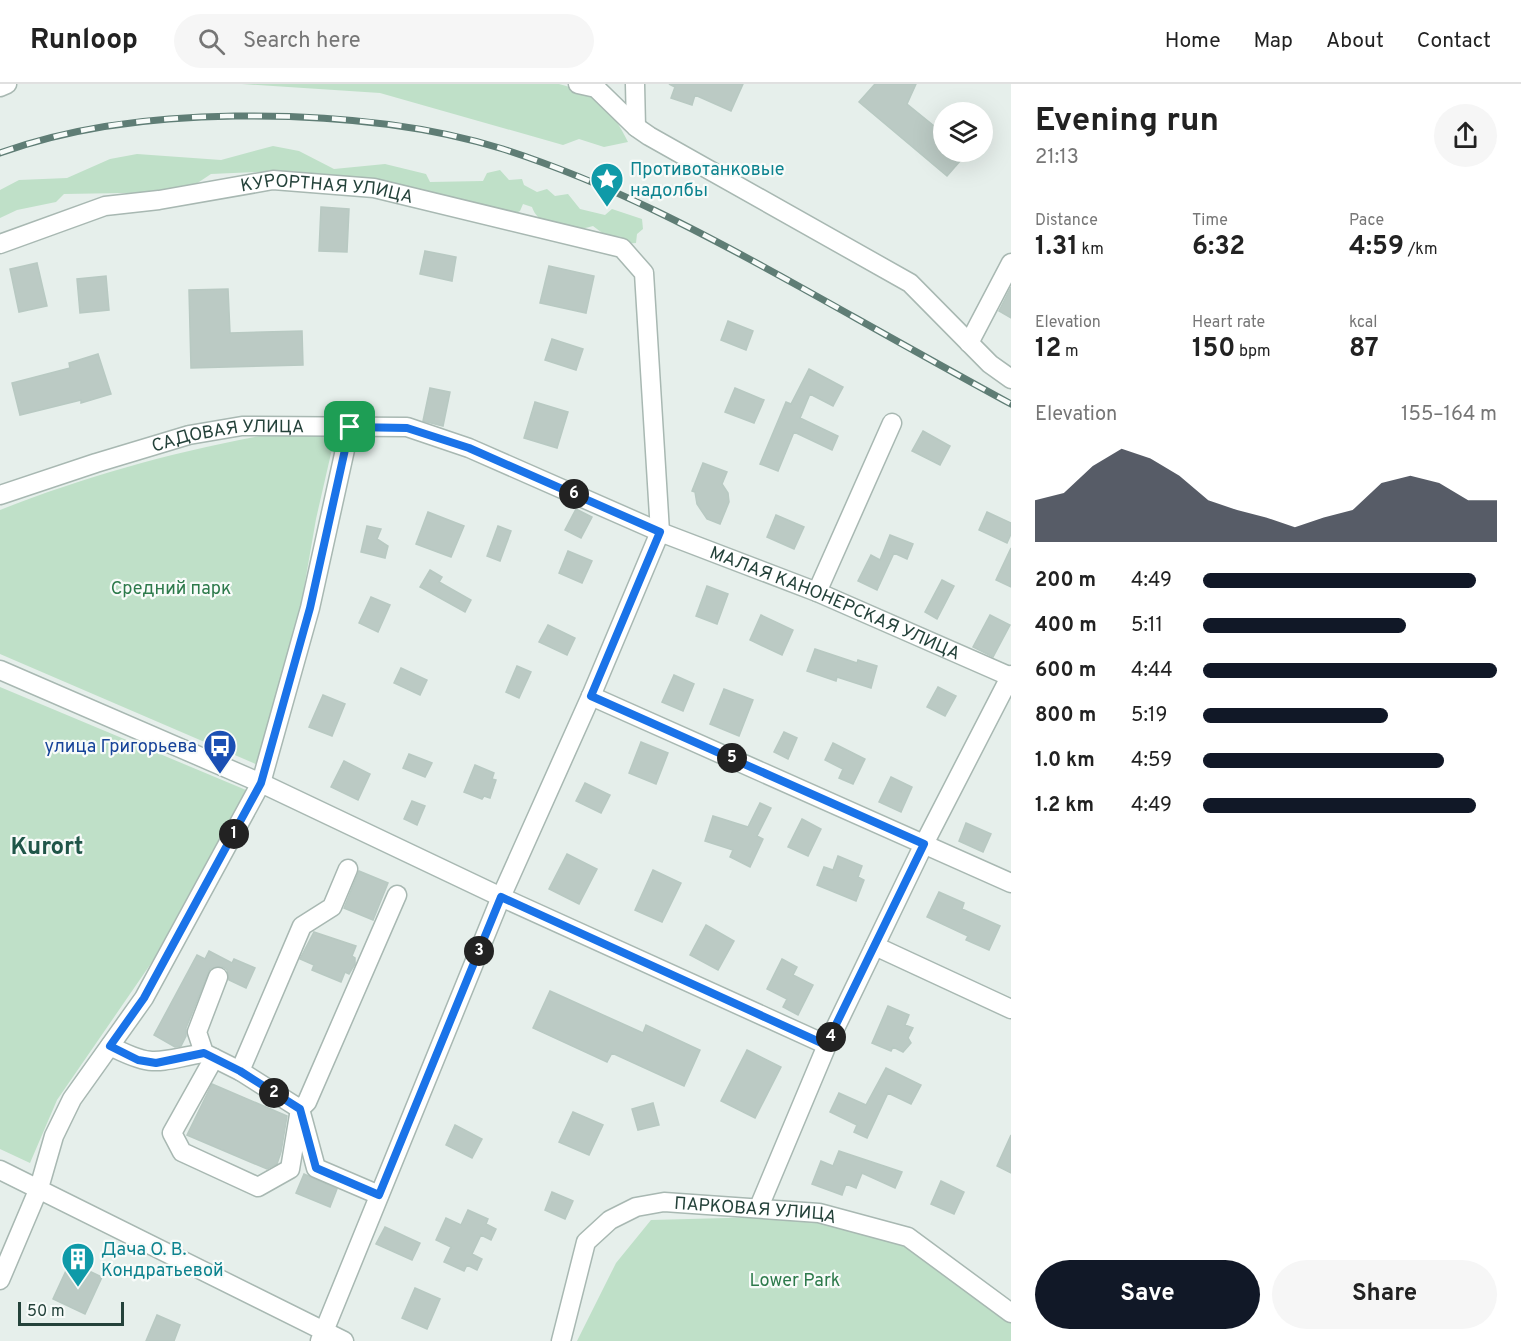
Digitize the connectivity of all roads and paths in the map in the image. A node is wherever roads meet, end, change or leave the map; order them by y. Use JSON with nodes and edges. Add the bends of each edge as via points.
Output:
{"nodes":[{"id":1,"x":7,"y":84,"type":"edge"},
{"id":2,"x":578,"y":84,"type":"edge"},
{"id":3,"x":635,"y":84,"type":"edge"},
{"id":4,"x":0,"y":87,"type":"edge"},
{"id":5,"x":636,"y":127,"type":"junction"},
{"id":6,"x":0,"y":244,"type":"edge"},
{"id":7,"x":1011,"y":263,"type":"edge"},
{"id":8,"x":969,"y":343,"type":"junction"},
{"id":9,"x":1011,"y":379,"type":"edge"},
{"id":10,"x":892,"y":423,"type":"dead end"},
{"id":11,"x":350,"y":427,"type":"junction"},
{"id":12,"x":0,"y":495,"type":"edge"},
{"id":13,"x":660,"y":532,"type":"junction"},
{"id":14,"x":817,"y":592,"type":"junction"},
{"id":15,"x":0,"y":670,"type":"edge"},
{"id":16,"x":1011,"y":676,"type":"edge"},
{"id":17,"x":591,"y":696,"type":"junction"},
{"id":18,"x":261,"y":783,"type":"junction"},
{"id":19,"x":924,"y":844,"type":"junction"},
{"id":20,"x":348,"y":869,"type":"dead end"},
{"id":21,"x":1011,"y":883,"type":"edge"},
{"id":22,"x":397,"y":895,"type":"dead end"},
{"id":23,"x":501,"y":897,"type":"junction"},
{"id":24,"x":875,"y":946,"type":"junction"},
{"id":25,"x":218,"y":977,"type":"dead end"},
{"id":26,"x":1011,"y":1009,"type":"edge"},
{"id":27,"x":826,"y":1045,"type":"junction"},
{"id":28,"x":110,"y":1046,"type":"junction"},
{"id":29,"x":209,"y":1056,"type":"junction"},
{"id":30,"x":240,"y":1071,"type":"junction"},
{"id":31,"x":300,"y":1109,"type":"junction"},
{"id":32,"x":0,"y":1170,"type":"edge"},
{"id":33,"x":39,"y":1188,"type":"junction"},
{"id":34,"x":379,"y":1195,"type":"junction"},
{"id":35,"x":759,"y":1207,"type":"junction"},
{"id":36,"x":0,"y":1280,"type":"edge"},
{"id":37,"x":1011,"y":1313,"type":"edge"},
{"id":38,"x":322,"y":1337,"type":"edge"},
{"id":39,"x":344,"y":1341,"type":"edge"},
{"id":40,"x":561,"y":1341,"type":"edge"}],
"edges":[{"from":1,"to":4,"type":"street"},
{"from":2,"to":5,"type":"street","via":[[597,88]]},
{"from":3,"to":5,"type":"street"},
{"from":5,"to":8,"type":"street","via":[[910,283]]},
{"from":6,"to":13,"type":"street","name":"КУРОРТНАЯ УЛИЦА","via":[[105,206],[273,180],[374,188],[622,248],[644,273]]},
{"from":7,"to":8,"type":"street"},
{"from":8,"to":9,"type":"street"},
{"from":10,"to":14,"type":"street"},
{"from":11,"to":12,"type":"street","name":"САДОВАЯ УЛИЦА","via":[[242,426],[189,435]]},
{"from":11,"to":13,"type":"street","name":"САДОВАЯ УЛИЦА","via":[[407,428],[469,448]]},
{"from":11,"to":18,"type":"street","via":[[310,608]]},
{"from":13,"to":14,"type":"street","name":"МАЛАЯ КАНОНЕРСКАЯ УЛИЦА"},
{"from":13,"to":17,"type":"street"},
{"from":14,"to":16,"type":"street","name":"МАЛАЯ КАНОНЕРСКАЯ УЛИЦА"},
{"from":15,"to":18,"type":"street"},
{"from":16,"to":19,"type":"street"},
{"from":17,"to":19,"type":"street"},
{"from":17,"to":23,"type":"street"},
{"from":18,"to":23,"type":"street"},
{"from":18,"to":28,"type":"street","via":[[144,998]]},
{"from":19,"to":21,"type":"street"},
{"from":19,"to":24,"type":"street"},
{"from":20,"to":30,"type":"street","via":[[332,907],[302,926]]},
{"from":22,"to":31,"type":"street","via":[[307,1102]]},
{"from":23,"to":27,"type":"street"},
{"from":23,"to":34,"type":"street"},
{"from":24,"to":26,"type":"street"},
{"from":24,"to":27,"type":"street"},
{"from":25,"to":29,"type":"street","via":[[197,1032]]},
{"from":27,"to":35,"type":"street"},
{"from":28,"to":29,"type":"street","via":[[138,1060],[156,1063]]},
{"from":28,"to":33,"type":"street","via":[[72,1099],[54,1136]]},
{"from":29,"to":30,"type":"street"},
{"from":29,"to":31,"type":"street","via":[[172,1133],[182,1152],[258,1187],[290,1169]]},
{"from":30,"to":31,"type":"street"},
{"from":31,"to":34,"type":"street","via":[[316,1168]]},
{"from":32,"to":33,"type":"street"},
{"from":33,"to":36,"type":"street"},
{"from":33,"to":38,"type":"street"},
{"from":34,"to":38,"type":"street"},
{"from":35,"to":37,"type":"street","name":"ПАРКОВАЯ УЛИЦА","via":[[819,1212],[908,1237]]},
{"from":35,"to":40,"type":"street","name":"ПАРКОВАЯ УЛИЦА","via":[[663,1202],[636,1207],[609,1220],[586,1242]]},
{"from":38,"to":39,"type":"street"}]}
